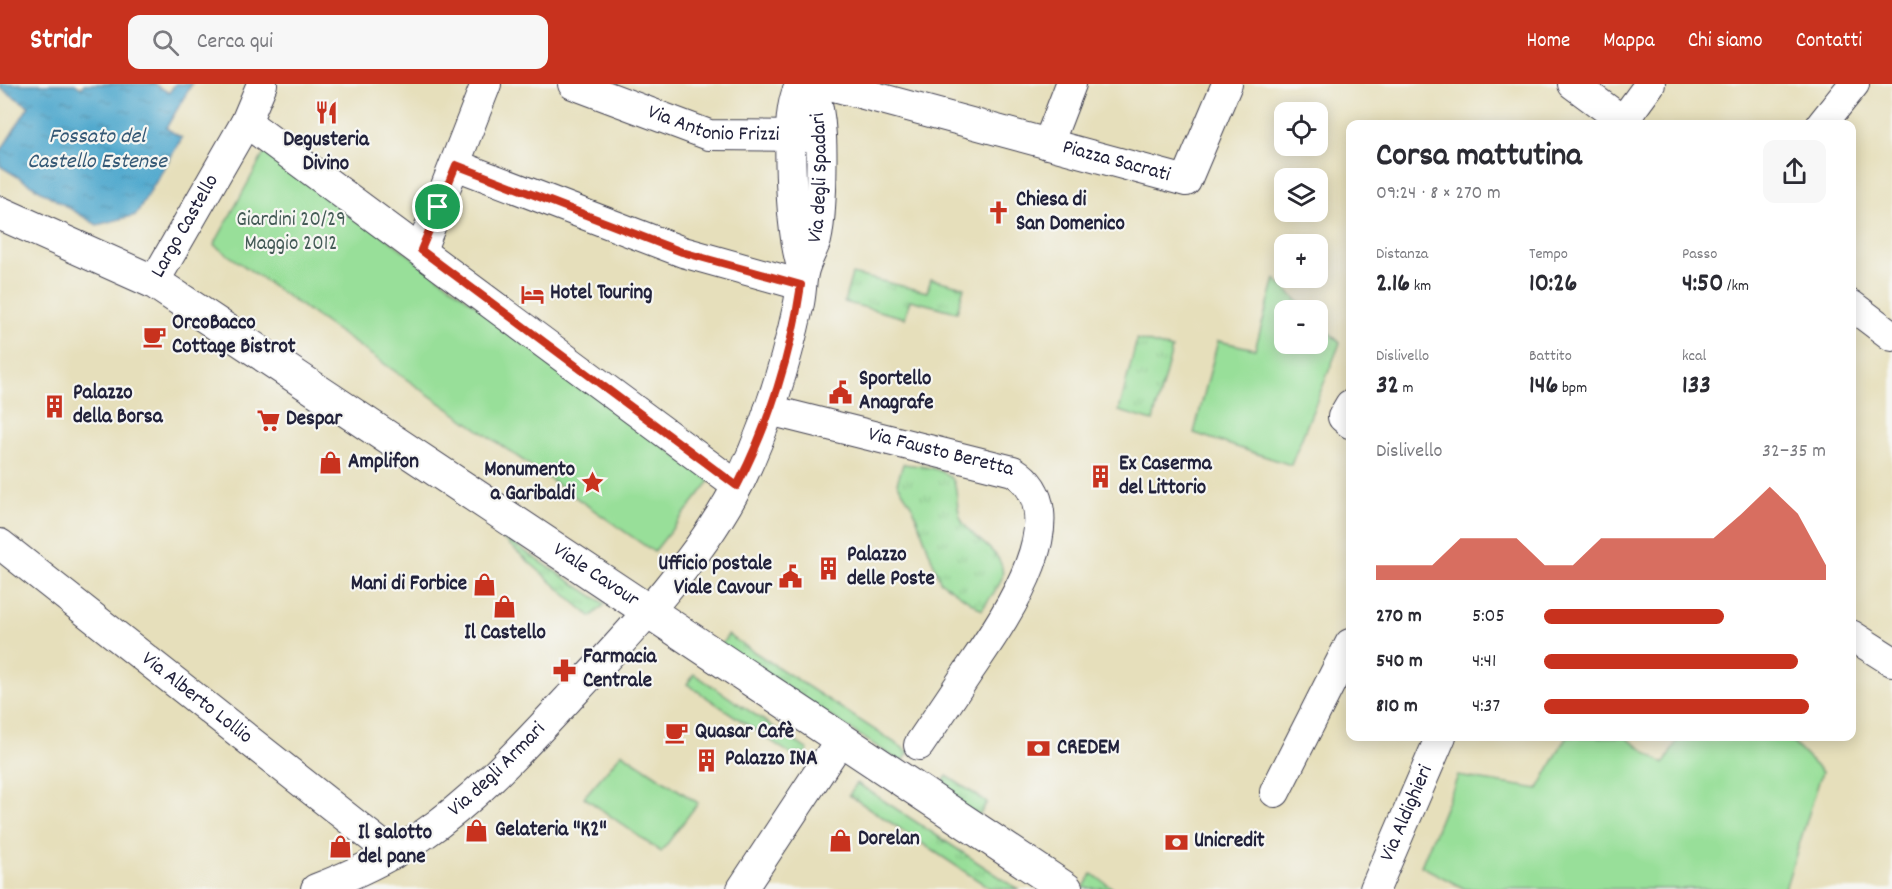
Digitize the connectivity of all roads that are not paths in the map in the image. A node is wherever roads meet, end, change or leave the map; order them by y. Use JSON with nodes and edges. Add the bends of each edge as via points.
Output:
{"nodes":[{"id":1,"x":262,"y":84,"type":"edge"},
{"id":2,"x":486,"y":84,"type":"edge"},
{"id":3,"x":573,"y":84,"type":"edge"},
{"id":4,"x":1071,"y":84,"type":"edge"},
{"id":5,"x":1227,"y":84,"type":"edge"},
{"id":6,"x":1573,"y":84,"type":"edge"},
{"id":7,"x":1650,"y":84,"type":"edge"},
{"id":8,"x":813,"y":85,"type":"edge"},
{"id":9,"x":1843,"y":88,"type":"edge"},
{"id":10,"x":856,"y":92,"type":"junction"},
{"id":11,"x":1621,"y":120,"type":"edge"},
{"id":12,"x":1627,"y":120,"type":"edge"},
{"id":13,"x":1824,"y":120,"type":"edge"},
{"id":14,"x":246,"y":122,"type":"junction"},
{"id":15,"x":790,"y":136,"type":"junction"},
{"id":16,"x":822,"y":139,"type":"junction"},
{"id":17,"x":1048,"y":144,"type":"junction"},
{"id":18,"x":456,"y":165,"type":"junction"},
{"id":19,"x":0,"y":213,"type":"edge"},
{"id":20,"x":421,"y":250,"type":"junction"},
{"id":21,"x":802,"y":278,"type":"junction"},
{"id":22,"x":154,"y":282,"type":"junction"},
{"id":23,"x":1856,"y":309,"type":"edge"},
{"id":24,"x":1892,"y":336,"type":"edge"},
{"id":25,"x":769,"y":410,"type":"junction"},
{"id":26,"x":737,"y":486,"type":"junction"},
{"id":27,"x":0,"y":544,"type":"edge"},
{"id":28,"x":648,"y":611,"type":"junction"},
{"id":29,"x":1856,"y":638,"type":"edge"},
{"id":30,"x":1346,"y":652,"type":"edge"},
{"id":31,"x":1892,"y":661,"type":"edge"},
{"id":32,"x":841,"y":739,"type":"junction"},
{"id":33,"x":1438,"y":741,"type":"edge"},
{"id":34,"x":919,"y":746,"type":"dead end"},
{"id":35,"x":1275,"y":792,"type":"dead end"},
{"id":36,"x":393,"y":854,"type":"junction"},
{"id":37,"x":316,"y":889,"type":"edge"},
{"id":38,"x":742,"y":889,"type":"edge"},
{"id":39,"x":1066,"y":889,"type":"edge"},
{"id":40,"x":1375,"y":889,"type":"edge"}],
"edges":[{"from":1,"to":14,"type":"street","name":"Largo Castello"},
{"from":2,"to":18,"type":"street"},
{"from":3,"to":15,"type":"street","name":"Via Antonio Frizzi","via":[[709,135]]},
{"from":4,"to":17,"type":"street","name":"Piazza Sacrati"},
{"from":5,"to":17,"type":"street","name":"Piazza Sacrati","via":[[1186,181]]},
{"from":6,"to":11,"type":"street"},
{"from":7,"to":12,"type":"street"},
{"from":8,"to":10,"type":"street","name":"Piazza Sacrati"},
{"from":8,"to":15,"type":"street","name":"Via degli Spadari","via":[[796,92]]},
{"from":8,"to":16,"type":"street","name":"Via degli Spadari"},
{"from":9,"to":13,"type":"street"},
{"from":10,"to":16,"type":"street","via":[[834,101],[825,117]]},
{"from":10,"to":17,"type":"street","name":"Piazza Sacrati"},
{"from":14,"to":20,"type":"street"},
{"from":14,"to":22,"type":"street","name":"Largo Castello"},
{"from":15,"to":16,"type":"street","name":"Via Antonio Frizzi"},
{"from":15,"to":21,"type":"street","name":"Via degli Spadari","via":[[796,243]]},
{"from":16,"to":21,"type":"street","name":"Via degli Spadari","via":[[820,216]]},
{"from":18,"to":20,"type":"street"},
{"from":18,"to":21,"type":"street","via":[[682,252]]},
{"from":19,"to":22,"type":"street","name":"Largo Castello"},
{"from":20,"to":26,"type":"street"},
{"from":21,"to":25,"type":"street","name":"Via degli Spadari","via":[[788,348]]},
{"from":22,"to":28,"type":"street","name":"Viale Cavour"},
{"from":23,"to":24,"type":"street"},
{"from":25,"to":26,"type":"street","name":"Via degli Spadari"},
{"from":25,"to":34,"type":"street","name":"Via Fausto Beretta","via":[[1013,471],[1031,488],[1039,529],[1015,599]]},
{"from":26,"to":28,"type":"street","name":"Via degli Spadari","via":[[709,532]]},
{"from":27,"to":36,"type":"street","name":"Via Alberto Lollio"},
{"from":28,"to":32,"type":"street","name":"Viale Cavour"},
{"from":28,"to":36,"type":"street","name":"Via degli Armari","via":[[502,768],[452,813]]},
{"from":29,"to":31,"type":"street"},
{"from":30,"to":35,"type":"street"},
{"from":32,"to":38,"type":"street"},
{"from":32,"to":39,"type":"street","name":"Viale Cavour"},
{"from":33,"to":40,"type":"street","name":"Via Aldighieri"},
{"from":36,"to":37,"type":"street","name":"Via degli Armari"}]}
